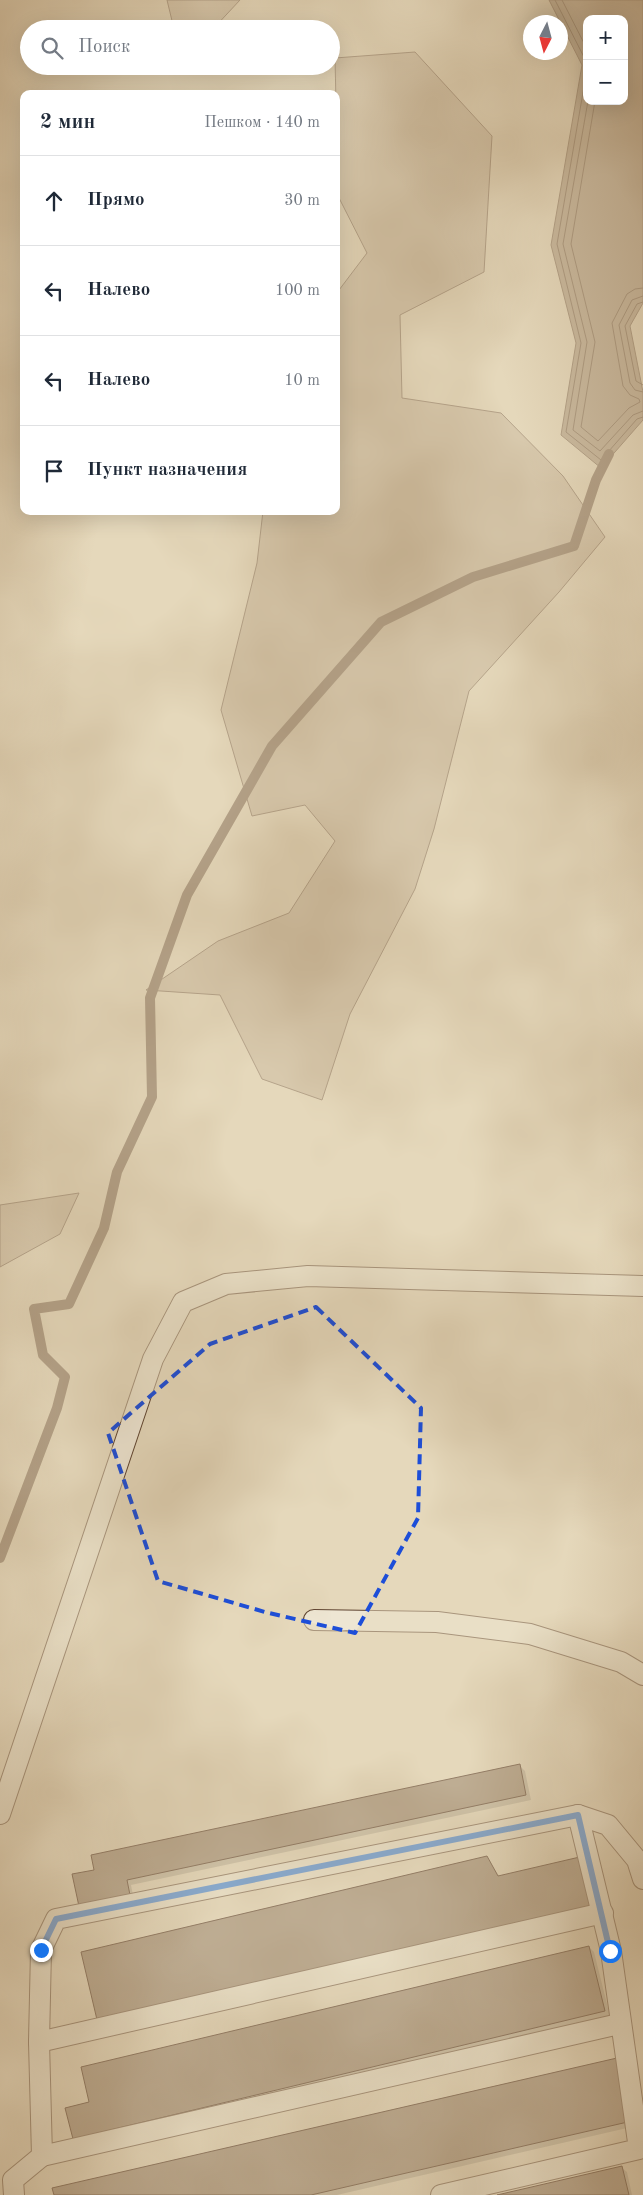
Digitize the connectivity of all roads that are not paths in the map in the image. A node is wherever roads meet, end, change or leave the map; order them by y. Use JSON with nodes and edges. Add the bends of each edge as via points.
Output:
{"nodes":[{"id":1,"x":643,"y":1286,"type":"edge"},
{"id":2,"x":314,"y":1620,"type":"dead end"},
{"id":3,"x":643,"y":1675,"type":"edge"},
{"id":4,"x":0,"y":1814,"type":"edge"},
{"id":5,"x":578,"y":1815,"type":"junction"},
{"id":6,"x":643,"y":1879,"type":"edge"},
{"id":7,"x":603,"y":1913,"type":"junction"},
{"id":8,"x":620,"y":2024,"type":"junction"},
{"id":9,"x":39,"y":2042,"type":"junction"},
{"id":10,"x":42,"y":2156,"type":"junction"},
{"id":11,"x":14,"y":2195,"type":"edge"},
{"id":12,"x":441,"y":2195,"type":"edge"}],
"edges":[{"from":1,"to":4,"type":"lane","via":[[308,1276],[226,1284],[183,1302],[153,1359]]},
{"from":2,"to":3,"type":"lane","via":[[437,1622],[530,1634],[620,1662]]},
{"from":5,"to":6,"type":"lane","via":[[608,1825],[637,1860]]},
{"from":5,"to":7,"type":"lane"},
{"from":5,"to":9,"type":"lane","via":[[56,1919],[41,1950]]},
{"from":7,"to":8,"type":"lane"},
{"from":7,"to":9,"type":"lane"},
{"from":8,"to":10,"type":"lane"},
{"from":8,"to":12,"type":"lane","via":[[639,2150]]},
{"from":9,"to":10,"type":"lane"},
{"from":10,"to":11,"type":"lane","via":[[13,2180]]}]}
